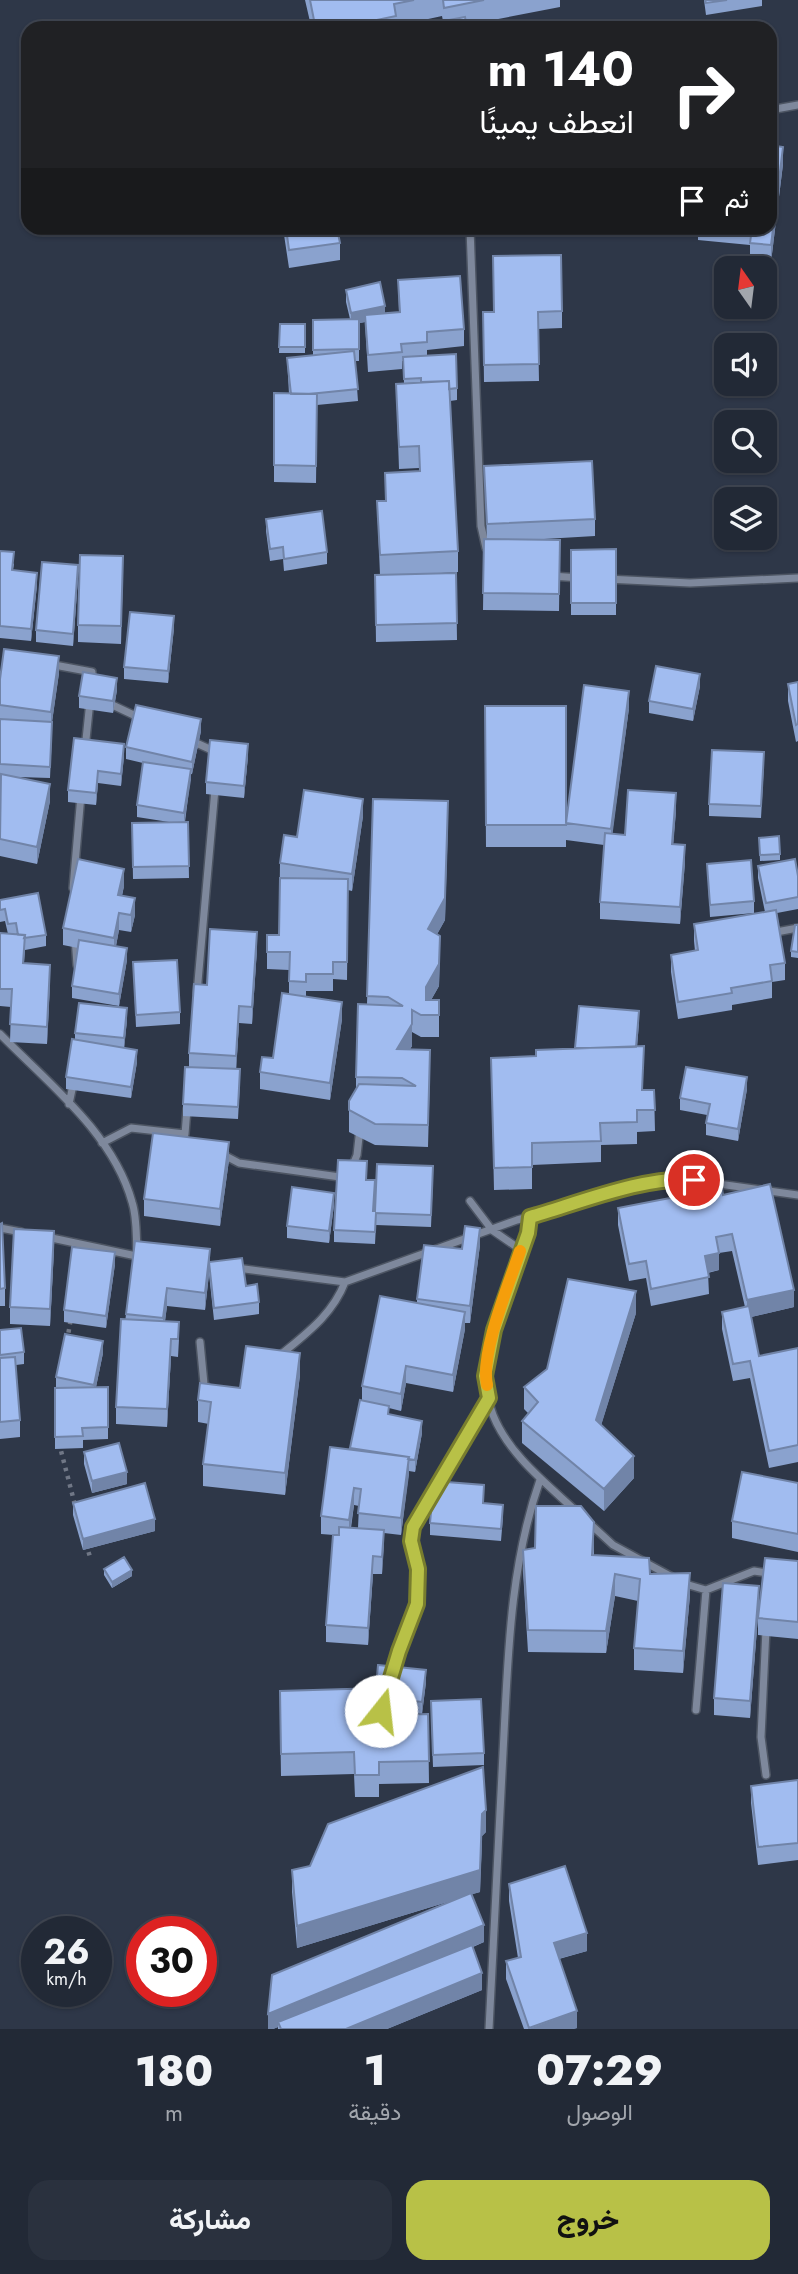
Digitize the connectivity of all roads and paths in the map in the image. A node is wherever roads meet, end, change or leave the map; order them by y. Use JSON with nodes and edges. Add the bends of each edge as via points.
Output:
{"nodes":[{"id":1,"x":798,"y":105,"type":"edge"},
{"id":2,"x":777,"y":109,"type":"edge"},
{"id":3,"x":470,"y":235,"type":"edge"},
{"id":4,"x":489,"y":562,"type":"edge"},
{"id":5,"x":544,"y":576,"type":"edge"},
{"id":6,"x":798,"y":578,"type":"edge"},
{"id":7,"x":40,"y":663,"type":"edge"},
{"id":8,"x":90,"y":695,"type":"junction"},
{"id":9,"x":153,"y":724,"type":"edge"},
{"id":10,"x":179,"y":735,"type":"edge"},
{"id":11,"x":84,"y":765,"type":"edge"},
{"id":12,"x":216,"y":766,"type":"edge"},
{"id":13,"x":83,"y":778,"type":"edge"},
{"id":14,"x":215,"y":780,"type":"edge"},
{"id":15,"x":71,"y":904,"type":"edge"},
{"id":16,"x":798,"y":928,"type":"edge"},
{"id":17,"x":74,"y":929,"type":"edge"},
{"id":18,"x":757,"y":935,"type":"edge"},
{"id":19,"x":79,"y":981,"type":"edge"},
{"id":20,"x":197,"y":999,"type":"edge"},
{"id":21,"x":0,"y":1034,"type":"edge"},
{"id":22,"x":77,"y":1068,"type":"edge"},
{"id":23,"x":188,"y":1093,"type":"edge"},
{"id":24,"x":69,"y":1104,"type":"junction"},
{"id":25,"x":361,"y":1114,"type":"edge"},
{"id":26,"x":185,"y":1134,"type":"junction"},
{"id":27,"x":195,"y":1140,"type":"edge"},
{"id":28,"x":102,"y":1143,"type":"junction"},
{"id":29,"x":217,"y":1152,"type":"edge"},
{"id":30,"x":798,"y":1195,"type":"edge"},
{"id":31,"x":470,"y":1201,"type":"dead end"},
{"id":32,"x":530,"y":1217,"type":"junction"},
{"id":33,"x":0,"y":1228,"type":"edge"},
{"id":34,"x":492,"y":1230,"type":"junction"},
{"id":35,"x":521,"y":1250,"type":"junction"},
{"id":36,"x":137,"y":1256,"type":"junction"},
{"id":37,"x":151,"y":1258,"type":"edge"},
{"id":38,"x":231,"y":1267,"type":"edge"},
{"id":39,"x":345,"y":1282,"type":"junction"},
{"id":40,"x":72,"y":1310,"type":"edge"},
{"id":41,"x":200,"y":1342,"type":"dead end"},
{"id":42,"x":65,"y":1349,"type":"edge"},
{"id":43,"x":273,"y":1361,"type":"edge"},
{"id":44,"x":489,"y":1398,"type":"junction"},
{"id":45,"x":218,"y":1399,"type":"edge"},
{"id":46,"x":58,"y":1436,"type":"edge"},
{"id":47,"x":540,"y":1480,"type":"junction"},
{"id":48,"x":76,"y":1508,"type":"edge"},
{"id":49,"x":83,"y":1534,"type":"edge"},
{"id":50,"x":91,"y":1560,"type":"dead end"},
{"id":51,"x":774,"y":1574,"type":"junction"},
{"id":52,"x":786,"y":1575,"type":"edge"},
{"id":53,"x":770,"y":1584,"type":"edge"},
{"id":54,"x":706,"y":1590,"type":"junction"},
{"id":55,"x":766,"y":1621,"type":"edge"},
{"id":56,"x":388,"y":1687,"type":"edge"},
{"id":57,"x":696,"y":1710,"type":"dead end"},
{"id":58,"x":766,"y":1775,"type":"dead end"},
{"id":59,"x":489,"y":2029,"type":"edge"}],
"edges":[{"from":1,"to":2,"type":"street"},
{"from":3,"to":4,"type":"street","via":[[481,526]]},
{"from":5,"to":6,"type":"street","via":[[690,583]]},
{"from":7,"to":8,"type":"street","via":[[93,672]]},
{"from":8,"to":9,"type":"street"},
{"from":8,"to":11,"type":"street"},
{"from":10,"to":12,"type":"street","via":[[216,752]]},
{"from":13,"to":15,"type":"street"},
{"from":14,"to":20,"type":"street"},
{"from":16,"to":18,"type":"street"},
{"from":17,"to":19,"type":"street"},
{"from":21,"to":24,"type":"street"},
{"from":22,"to":24,"type":"street"},
{"from":23,"to":26,"type":"street"},
{"from":24,"to":28,"type":"street"},
{"from":25,"to":29,"type":"street","via":[[357,1155],[348,1178],[239,1163]]},
{"from":26,"to":27,"type":"street"},
{"from":26,"to":28,"type":"street","via":[[131,1128]]},
{"from":28,"to":36,"type":"street","via":[[133,1203]]},
{"from":30,"to":32,"type":"street","via":[[675,1178]]},
{"from":31,"to":34,"type":"street"},
{"from":32,"to":34,"type":"street"},
{"from":32,"to":35,"type":"street"},
{"from":33,"to":36,"type":"street"},
{"from":34,"to":35,"type":"street"},
{"from":34,"to":39,"type":"street"},
{"from":35,"to":44,"type":"street","via":[[494,1330],[485,1376]]},
{"from":36,"to":37,"type":"street"},
{"from":38,"to":39,"type":"street"},
{"from":39,"to":43,"type":"street","via":[[326,1316]]},
{"from":40,"to":42,"type":"path"},
{"from":41,"to":45,"type":"street","via":[[204,1384]]},
{"from":44,"to":47,"type":"street","via":[[493,1415]]},
{"from":44,"to":56,"type":"street","via":[[413,1527],[417,1604]]},
{"from":46,"to":48,"type":"path"},
{"from":47,"to":54,"type":"street","via":[[613,1545],[690,1587]]},
{"from":47,"to":59,"type":"street","via":[[517,1562],[508,1645]]},
{"from":49,"to":50,"type":"path"},
{"from":51,"to":52,"type":"street"},
{"from":51,"to":53,"type":"street"},
{"from":51,"to":54,"type":"street","via":[[754,1571]]},
{"from":54,"to":57,"type":"street"},
{"from":55,"to":58,"type":"street","via":[[761,1737]]}]}
